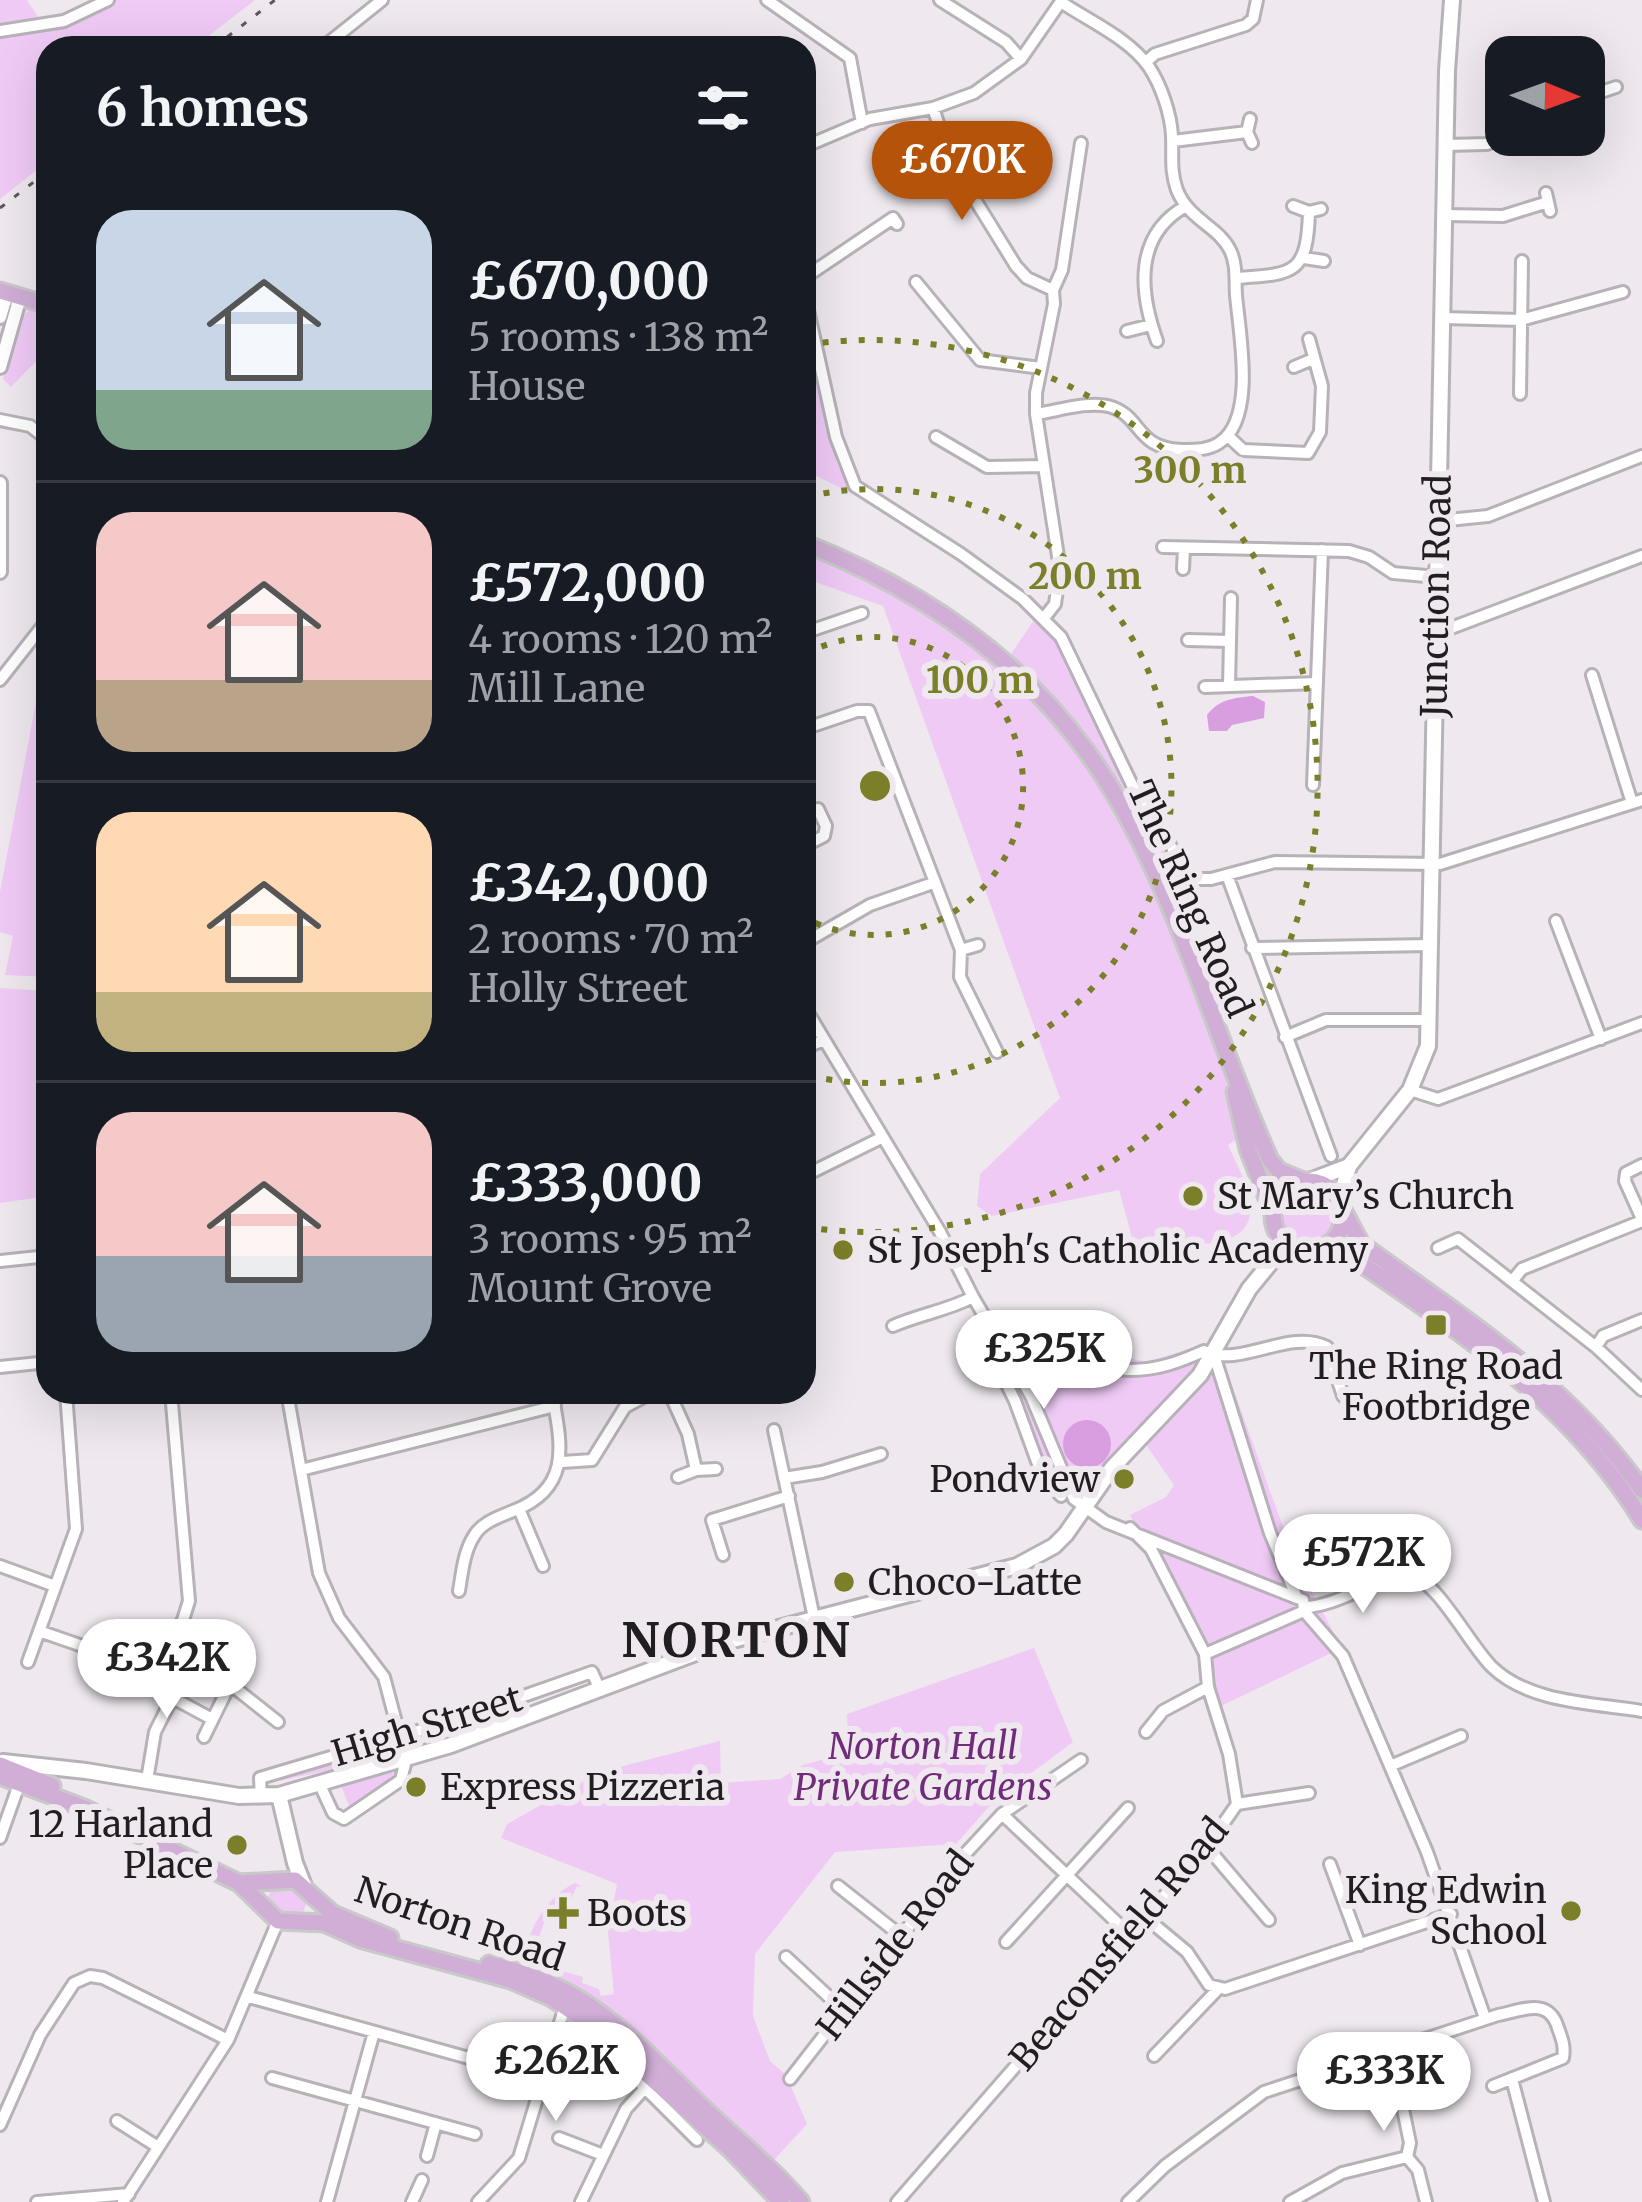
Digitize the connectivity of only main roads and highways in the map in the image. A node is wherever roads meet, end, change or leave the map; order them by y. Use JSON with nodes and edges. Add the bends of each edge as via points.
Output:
{"nodes":[{"id":1,"x":1452,"y":0,"type":"edge"},
{"id":2,"x":816,"y":548,"type":"edge"},
{"id":3,"x":1232,"y":1071,"type":"junction"},
{"id":4,"x":1349,"y":1166,"type":"junction"},
{"id":5,"x":1307,"y":1181,"type":"junction"},
{"id":6,"x":1342,"y":1206,"type":"junction"},
{"id":7,"x":1273,"y":1213,"type":"junction"},
{"id":8,"x":1286,"y":1245,"type":"junction"},
{"id":9,"x":1323,"y":1249,"type":"junction"},
{"id":10,"x":1642,"y":1490,"type":"edge"},
{"id":11,"x":1642,"y":1520,"type":"edge"},
{"id":12,"x":0,"y":1763,"type":"edge"},
{"id":13,"x":23,"y":1774,"type":"junction"},
{"id":14,"x":0,"y":1776,"type":"edge"},
{"id":15,"x":279,"y":1795,"type":"junction"},
{"id":16,"x":290,"y":1871,"type":"junction"},
{"id":17,"x":239,"y":1883,"type":"junction"},
{"id":18,"x":266,"y":1884,"type":"junction"},
{"id":19,"x":308,"y":1891,"type":"junction"},
{"id":20,"x":262,"y":1904,"type":"junction"},
{"id":21,"x":303,"y":1921,"type":"junction"},
{"id":22,"x":654,"y":2079,"type":"junction"},
{"id":23,"x":781,"y":2202,"type":"edge"},
{"id":24,"x":801,"y":2202,"type":"edge"}],
"edges":[{"from":1,"to":4,"type":"main road","name":"Junction Road","via":[[1430,1020],[1410,1090]]},
{"from":2,"to":3,"type":"main road","name":"The Ring Road","via":[[954,622],[1061,719],[1135,836]]},
{"from":3,"to":5,"type":"main road","name":"The Ring Road","via":[[1270,1160]]},
{"from":3,"to":7,"type":"main road","name":"The Ring Road"},
{"from":4,"to":5,"type":"main road"},
{"from":4,"to":6,"type":"main road","name":"Junction Road"},
{"from":5,"to":6,"type":"main road","via":[[1324,1185]]},
{"from":5,"to":7,"type":"main road","via":[[1282,1192]]},
{"from":6,"to":9,"type":"main road","via":[[1338,1234]]},
{"from":6,"to":10,"type":"main road","via":[[1361,1244],[1552,1385]]},
{"from":7,"to":8,"type":"main road"},
{"from":8,"to":9,"type":"main road"},
{"from":8,"to":15,"type":"main road","name":"High Street","via":[[1249,1289],[1200,1375],[1112,1468],[1054,1546],[994,1575],[725,1642],[406,1760]]},
{"from":9,"to":11,"type":"main road","via":[[1350,1256],[1547,1401]]},
{"from":12,"to":13,"type":"main road"},
{"from":13,"to":14,"type":"main road"},
{"from":13,"to":15,"type":"main road","name":"High Street"},
{"from":13,"to":17,"type":"main road"},
{"from":15,"to":16,"type":"main road"},
{"from":16,"to":18,"type":"main road"},
{"from":16,"to":19,"type":"main road"},
{"from":17,"to":18,"type":"main road"},
{"from":17,"to":20,"type":"main road"},
{"from":18,"to":20,"type":"main road"},
{"from":19,"to":21,"type":"main road","via":[[312,1912]]},
{"from":19,"to":22,"type":"main road","name":"Norton Road","via":[[333,1914],[388,1938],[551,1982],[592,2004]]},
{"from":20,"to":21,"type":"main road","via":[[278,1922]]},
{"from":21,"to":22,"type":"main road","name":"Norton Road","via":[[512,1980],[591,2024]]},
{"from":22,"to":23,"type":"main road","name":"Norton Road"},
{"from":22,"to":24,"type":"main road","name":"Norton Road"}]}
